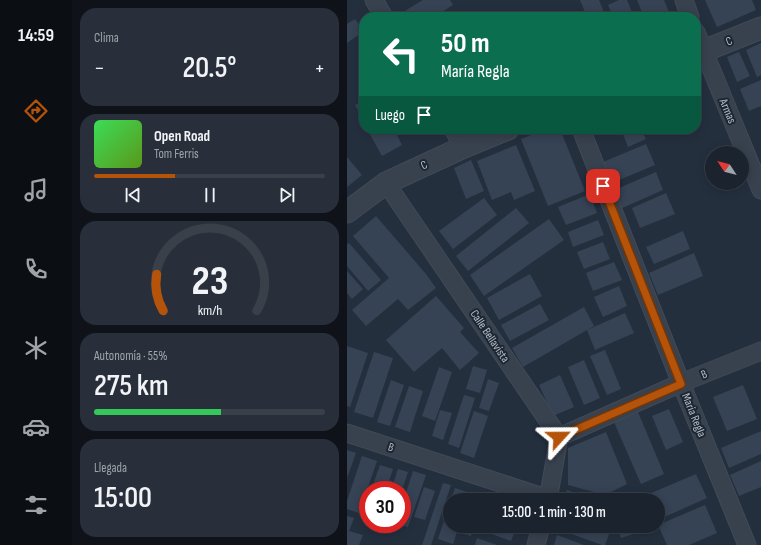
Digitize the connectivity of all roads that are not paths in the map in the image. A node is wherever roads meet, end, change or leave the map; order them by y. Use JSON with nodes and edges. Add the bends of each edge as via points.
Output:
{"nodes":[{"id":1,"x":374,"y":0,"type":"edge"},
{"id":2,"x":684,"y":0,"type":"edge"},
{"id":3,"x":381,"y":12,"type":"edge"},
{"id":4,"x":688,"y":12,"type":"edge"},
{"id":5,"x":761,"y":28,"type":"edge"},
{"id":6,"x":701,"y":53,"type":"edge"},
{"id":7,"x":701,"y":55,"type":"edge"},
{"id":8,"x":456,"y":134,"type":"edge"},
{"id":9,"x":495,"y":134,"type":"edge"},
{"id":10,"x":583,"y":134,"type":"edge"},
{"id":11,"x":464,"y":147,"type":"junction"},
{"id":12,"x":386,"y":183,"type":"junction"},
{"id":13,"x":761,"y":190,"type":"edge"},
{"id":14,"x":347,"y":212,"type":"edge"},
{"id":15,"x":761,"y":351,"type":"edge"},
{"id":16,"x":681,"y":384,"type":"junction"},
{"id":17,"x":347,"y":433,"type":"edge"},
{"id":18,"x":559,"y":437,"type":"junction"},
{"id":19,"x":528,"y":493,"type":"edge"},
{"id":20,"x":550,"y":493,"type":"edge"},
{"id":21,"x":539,"y":533,"type":"edge"},
{"id":22,"x":536,"y":545,"type":"edge"},
{"id":23,"x":747,"y":545,"type":"edge"}],
"edges":[{"from":1,"to":3,"type":"street"},
{"from":2,"to":4,"type":"street"},
{"from":5,"to":6,"type":"street","name":"C"},
{"from":7,"to":13,"type":"street","name":"Armas"},
{"from":8,"to":11,"type":"street"},
{"from":9,"to":11,"type":"street","name":"C"},
{"from":10,"to":16,"type":"street","name":"María Regla"},
{"from":11,"to":12,"type":"street","name":"C"},
{"from":12,"to":14,"type":"street","name":"C"},
{"from":12,"to":18,"type":"street","name":"Calle Bellavista"},
{"from":15,"to":16,"type":"street","name":"B"},
{"from":16,"to":18,"type":"street","name":"B"},
{"from":16,"to":23,"type":"street","name":"María Regla"},
{"from":17,"to":19,"type":"street","name":"B"},
{"from":18,"to":20,"type":"street"},
{"from":21,"to":22,"type":"street"}]}
